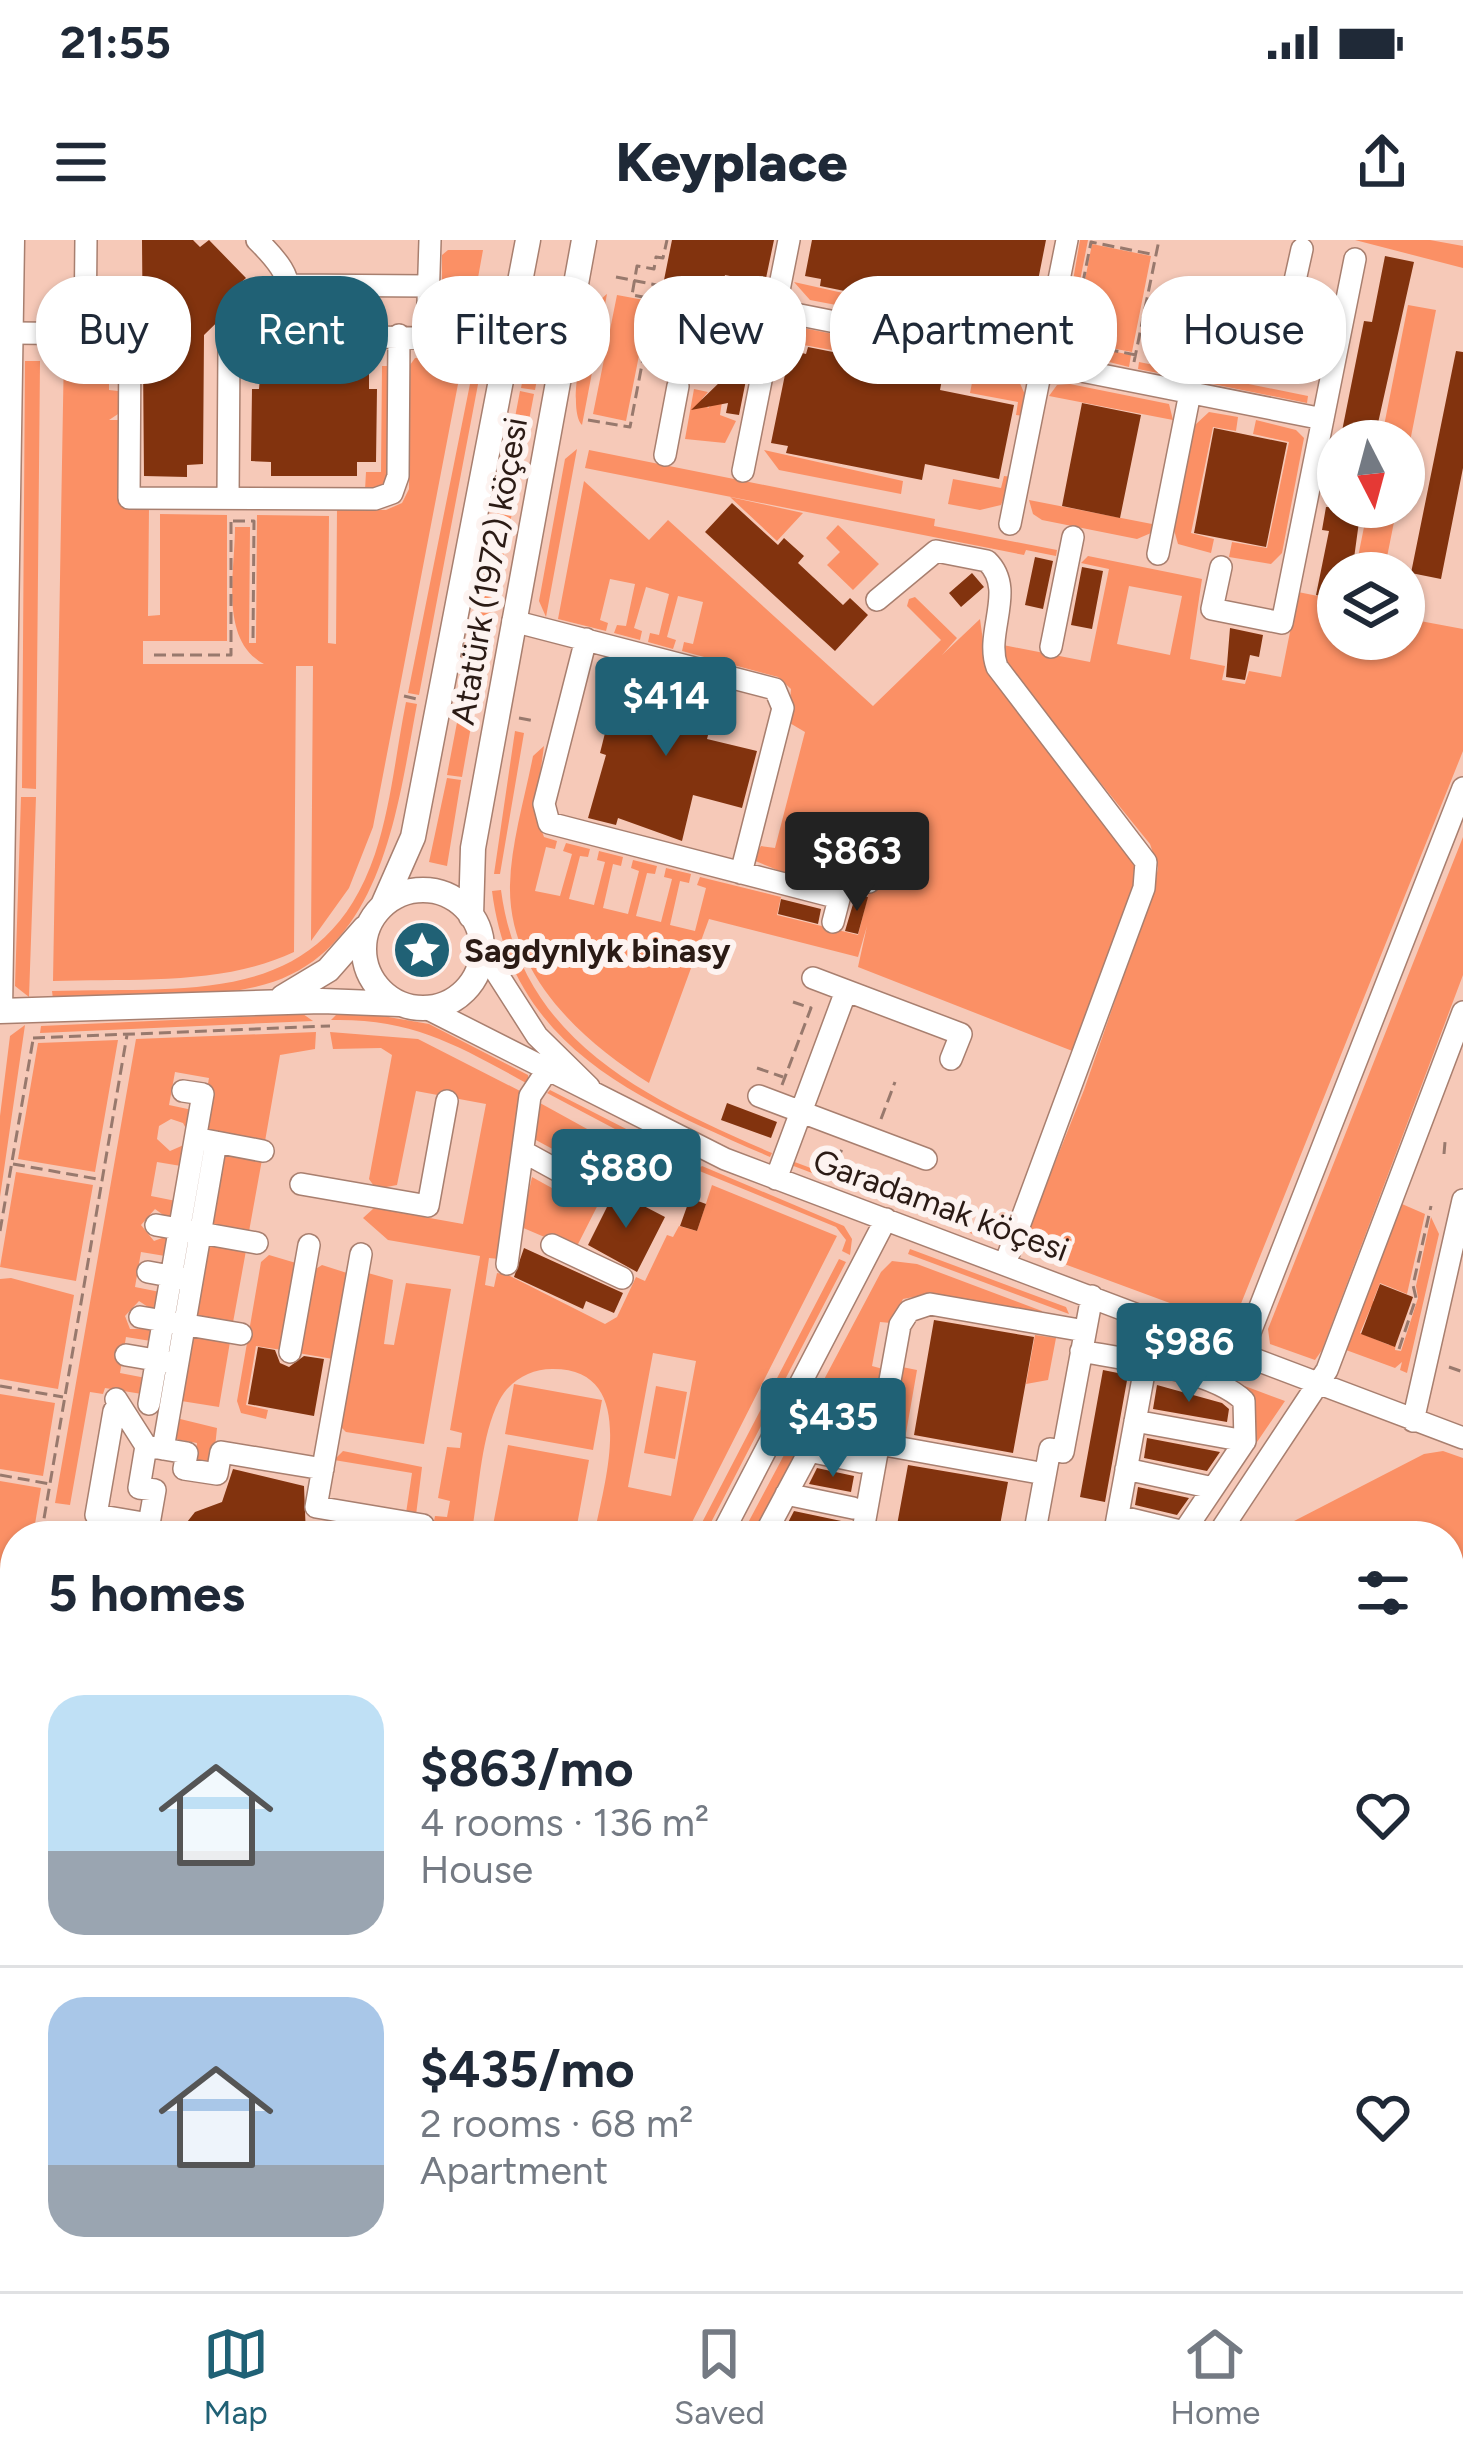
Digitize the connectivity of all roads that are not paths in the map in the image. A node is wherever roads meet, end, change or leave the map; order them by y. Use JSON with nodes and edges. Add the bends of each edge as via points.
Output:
{"nodes":[{"id":1,"x":12,"y":240,"type":"edge"},
{"id":2,"x":86,"y":240,"type":"edge"},
{"id":3,"x":257,"y":240,"type":"edge"},
{"id":4,"x":430,"y":240,"type":"edge"},
{"id":5,"x":584,"y":240,"type":"edge"},
{"id":6,"x":789,"y":240,"type":"edge"},
{"id":7,"x":1067,"y":240,"type":"edge"},
{"id":8,"x":521,"y":241,"type":"edge"},
{"id":9,"x":1302,"y":249,"type":"dead end"},
{"id":10,"x":1355,"y":259,"type":"dead end"},
{"id":11,"x":86,"y":276,"type":"edge"},
{"id":12,"x":286,"y":276,"type":"edge"},
{"id":13,"x":428,"y":276,"type":"edge"},
{"id":14,"x":516,"y":276,"type":"edge"},
{"id":15,"x":782,"y":276,"type":"edge"},
{"id":16,"x":1060,"y":276,"type":"edge"},
{"id":17,"x":1296,"y":276,"type":"edge"},
{"id":18,"x":11,"y":334,"type":"junction"},
{"id":19,"x":36,"y":334,"type":"edge"},
{"id":20,"x":388,"y":335,"type":"edge"},
{"id":21,"x":399,"y":335,"type":"junction"},
{"id":22,"x":412,"y":335,"type":"edge"},
{"id":23,"x":1117,"y":378,"type":"edge"},
{"id":24,"x":130,"y":384,"type":"edge"},
{"id":25,"x":229,"y":384,"type":"edge"},
{"id":26,"x":500,"y":384,"type":"edge"},
{"id":27,"x":760,"y":384,"type":"edge"},
{"id":28,"x":1038,"y":384,"type":"edge"},
{"id":29,"x":678,"y":386,"type":"dead end"},
{"id":30,"x":1190,"y":393,"type":"junction"},
{"id":31,"x":1323,"y":419,"type":"junction"},
{"id":32,"x":665,"y":455,"type":"dead end"},
{"id":33,"x":743,"y":471,"type":"dead end"},
{"id":34,"x":230,"y":510,"type":"junction"},
{"id":35,"x":1010,"y":524,"type":"dead end"},
{"id":36,"x":1073,"y":537,"type":"dead end"},
{"id":37,"x":1158,"y":554,"type":"dead end"},
{"id":38,"x":1221,"y":567,"type":"dead end"},
{"id":39,"x":877,"y":600,"type":"dead end"},
{"id":40,"x":513,"y":621,"type":"junction"},
{"id":41,"x":586,"y":639,"type":"junction"},
{"id":42,"x":1051,"y":647,"type":"dead end"},
{"id":43,"x":1463,"y":788,"type":"edge"},
{"id":44,"x":741,"y":873,"type":"junction"},
{"id":45,"x":868,"y":882,"type":"dead end"},
{"id":46,"x":839,"y":898,"type":"junction"},
{"id":47,"x":377,"y":913,"type":"junction"},
{"id":48,"x":471,"y":916,"type":"junction"},
{"id":49,"x":833,"y":922,"type":"dead end"},
{"id":50,"x":482,"y":950,"type":"junction"},
{"id":51,"x":813,"y":978,"type":"dead end"},
{"id":52,"x":846,"y":991,"type":"junction"},
{"id":53,"x":270,"y":1003,"type":"junction"},
{"id":54,"x":413,"y":1006,"type":"junction"},
{"id":55,"x":0,"y":1011,"type":"edge"},
{"id":56,"x":1463,"y":1012,"type":"edge"},
{"id":57,"x":951,"y":1059,"type":"dead end"},
{"id":58,"x":546,"y":1072,"type":"junction"},
{"id":59,"x":183,"y":1091,"type":"dead end"},
{"id":60,"x":759,"y":1096,"type":"dead end"},
{"id":61,"x":603,"y":1099,"type":"junction"},
{"id":62,"x":447,"y":1101,"type":"dead end"},
{"id":63,"x":801,"y":1112,"type":"junction"},
{"id":64,"x":200,"y":1140,"type":"junction"},
{"id":65,"x":263,"y":1150,"type":"dead end"},
{"id":66,"x":524,"y":1152,"type":"junction"},
{"id":67,"x":585,"y":1156,"type":"dead end"},
{"id":68,"x":926,"y":1159,"type":"dead end"},
{"id":69,"x":776,"y":1179,"type":"junction"},
{"id":70,"x":162,"y":1182,"type":"dead end"},
{"id":71,"x":301,"y":1184,"type":"dead end"},
{"id":72,"x":198,"y":1188,"type":"junction"},
{"id":73,"x":1463,"y":1200,"type":"edge"},
{"id":74,"x":886,"y":1219,"type":"junction"},
{"id":75,"x":156,"y":1225,"type":"dead end"},
{"id":76,"x":190,"y":1231,"type":"junction"},
{"id":77,"x":257,"y":1243,"type":"dead end"},
{"id":78,"x":309,"y":1244,"type":"dead end"},
{"id":79,"x":552,"y":1245,"type":"dead end"},
{"id":80,"x":361,"y":1253,"type":"dead end"},
{"id":81,"x":507,"y":1264,"type":"dead end"},
{"id":82,"x":1005,"y":1264,"type":"junction"},
{"id":83,"x":148,"y":1272,"type":"dead end"},
{"id":84,"x":182,"y":1278,"type":"junction"},
{"id":85,"x":622,"y":1278,"type":"dead end"},
{"id":86,"x":1092,"y":1296,"type":"junction"},
{"id":87,"x":140,"y":1317,"type":"dead end"},
{"id":88,"x":174,"y":1322,"type":"junction"},
{"id":89,"x":242,"y":1334,"type":"dead end"},
{"id":90,"x":1083,"y":1341,"type":"junction"},
{"id":91,"x":290,"y":1352,"type":"dead end"},
{"id":92,"x":1242,"y":1353,"type":"junction"},
{"id":93,"x":126,"y":1355,"type":"dead end"},
{"id":94,"x":168,"y":1362,"type":"junction"},
{"id":95,"x":1146,"y":1362,"type":"junction"},
{"id":96,"x":1320,"y":1381,"type":"junction"},
{"id":97,"x":149,"y":1404,"type":"dead end"},
{"id":98,"x":1413,"y":1420,"type":"junction"},
{"id":99,"x":1135,"y":1421,"type":"junction"},
{"id":100,"x":1463,"y":1438,"type":"edge"},
{"id":101,"x":1244,"y":1442,"type":"junction"},
{"id":102,"x":879,"y":1444,"type":"junction"},
{"id":103,"x":155,"y":1448,"type":"junction"},
{"id":104,"x":809,"y":1451,"type":"junction"},
{"id":105,"x":861,"y":1462,"type":"junction"},
{"id":106,"x":1126,"y":1468,"type":"junction"},
{"id":107,"x":323,"y":1469,"type":"junction"},
{"id":108,"x":1045,"y":1474,"type":"junction"},
{"id":109,"x":1214,"y":1488,"type":"junction"},
{"id":110,"x":786,"y":1494,"type":"junction"},
{"id":111,"x":853,"y":1508,"type":"junction"},
{"id":112,"x":131,"y":1521,"type":"edge"},
{"id":113,"x":149,"y":1521,"type":"edge"},
{"id":114,"x":399,"y":1521,"type":"edge"},
{"id":115,"x":729,"y":1521,"type":"edge"},
{"id":116,"x":772,"y":1521,"type":"edge"},
{"id":117,"x":851,"y":1521,"type":"edge"},
{"id":118,"x":865,"y":1521,"type":"edge"},
{"id":119,"x":1037,"y":1521,"type":"edge"},
{"id":120,"x":1117,"y":1521,"type":"edge"},
{"id":121,"x":1191,"y":1521,"type":"edge"},
{"id":122,"x":1226,"y":1521,"type":"edge"}],
"edges":[{"from":1,"to":18,"type":"main road"},
{"from":2,"to":11,"type":"street"},
{"from":3,"to":12,"type":"street"},
{"from":4,"to":13,"type":"street"},
{"from":5,"to":40,"type":"main road","name":"Atatürk (1972) köçesi"},
{"from":6,"to":15,"type":"street"},
{"from":7,"to":16,"type":"street"},
{"from":8,"to":14,"type":"main road","name":"Atatürk (1972) köçesi"},
{"from":9,"to":17,"type":"street"},
{"from":10,"to":31,"type":"street"},
{"from":18,"to":19,"type":"street"},
{"from":18,"to":55,"type":"main road"},
{"from":20,"to":21,"type":"street"},
{"from":21,"to":22,"type":"street"},
{"from":21,"to":34,"type":"street","via":[[392,493]]},
{"from":23,"to":30,"type":"street"},
{"from":24,"to":34,"type":"street","via":[[129,498]]},
{"from":25,"to":34,"type":"street"},
{"from":26,"to":47,"type":"main road","name":"Atatürk (1972) köçesi","via":[[412,837]]},
{"from":27,"to":33,"type":"street"},
{"from":28,"to":35,"type":"street"},
{"from":29,"to":32,"type":"street"},
{"from":30,"to":31,"type":"street"},
{"from":30,"to":37,"type":"street"},
{"from":31,"to":38,"type":"street","via":[[1282,622],[1212,609]]},
{"from":36,"to":42,"type":"street"},
{"from":39,"to":82,"type":"street","via":[[936,550],[987,561],[1001,593],[991,645],[997,667],[1146,862],[1144,887]]},
{"from":40,"to":41,"type":"street"},
{"from":40,"to":48,"type":"main road","name":"Atatürk (1972) köçesi","via":[[473,848]]},
{"from":41,"to":44,"type":"street","via":[[780,695]]},
{"from":41,"to":44,"type":"street","via":[[544,817]]},
{"from":43,"to":92,"type":"street"},
{"from":44,"to":46,"type":"street"},
{"from":45,"to":46,"type":"street","via":[[845,876]]},
{"from":46,"to":49,"type":"street"},
{"from":47,"to":48,"type":"main road","via":[[413,891],[430,891]]},
{"from":47,"to":53,"type":"main road","name":"Garadamak köçesi","via":[[328,970]]},
{"from":47,"to":54,"type":"main road","via":[[367,969],[374,983]]},
{"from":48,"to":50,"type":"main road"},
{"from":50,"to":54,"type":"main road","via":[[465,990]]},
{"from":50,"to":61,"type":"street","name":"Garadamak köçesi","via":[[538,1036]]},
{"from":51,"to":52,"type":"street"},
{"from":52,"to":57,"type":"street","via":[[961,1034]]},
{"from":52,"to":63,"type":"street"},
{"from":53,"to":54,"type":"main road","name":"Garadamak köçesi"},
{"from":53,"to":55,"type":"main road","name":"Garadamak köçesi"},
{"from":54,"to":58,"type":"street","name":"Garadamak köçesi"},
{"from":56,"to":96,"type":"street"},
{"from":58,"to":61,"type":"street","name":"Garadamak köçesi"},
{"from":58,"to":66,"type":"street","via":[[530,1096]]},
{"from":59,"to":64,"type":"street","via":[[203,1094]]},
{"from":60,"to":63,"type":"street"},
{"from":61,"to":69,"type":"street","name":"Garadamak köçesi"},
{"from":62,"to":71,"type":"street","via":[[428,1206]]},
{"from":63,"to":68,"type":"street"},
{"from":63,"to":69,"type":"street"},
{"from":64,"to":65,"type":"street"},
{"from":64,"to":72,"type":"street"},
{"from":66,"to":67,"type":"street","via":[[566,1175]]},
{"from":66,"to":81,"type":"street"},
{"from":69,"to":74,"type":"street","name":"Garadamak köçesi"},
{"from":70,"to":72,"type":"street"},
{"from":72,"to":76,"type":"street"},
{"from":73,"to":98,"type":"street"},
{"from":74,"to":82,"type":"street","name":"Garadamak köçesi"},
{"from":74,"to":115,"type":"street"},
{"from":75,"to":76,"type":"street"},
{"from":76,"to":77,"type":"street"},
{"from":76,"to":84,"type":"street"},
{"from":78,"to":91,"type":"street"},
{"from":79,"to":85,"type":"street"},
{"from":80,"to":107,"type":"street"},
{"from":82,"to":86,"type":"street","name":"Garadamak köçesi"},
{"from":83,"to":84,"type":"street"},
{"from":84,"to":88,"type":"street"},
{"from":86,"to":90,"type":"street"},
{"from":86,"to":92,"type":"street","name":"Garadamak köçesi"},
{"from":87,"to":88,"type":"street"},
{"from":88,"to":89,"type":"street"},
{"from":88,"to":94,"type":"street"},
{"from":90,"to":95,"type":"street"},
{"from":90,"to":102,"type":"street","via":[[916,1306],[900,1325]]},
{"from":90,"to":108,"type":"street","via":[[1063,1451],[1050,1449]]},
{"from":92,"to":96,"type":"street","name":"Garadamak köçesi"},
{"from":93,"to":94,"type":"street"},
{"from":94,"to":97,"type":"street"},
{"from":94,"to":103,"type":"street"},
{"from":95,"to":99,"type":"street"},
{"from":95,"to":101,"type":"street","via":[[1236,1393],[1247,1421]]},
{"from":96,"to":98,"type":"street","name":"Garadamak köçesi"},
{"from":96,"to":122,"type":"street"},
{"from":98,"to":100,"type":"street","name":"Garadamak köçesi"},
{"from":99,"to":101,"type":"street"},
{"from":99,"to":106,"type":"street"},
{"from":101,"to":109,"type":"street"},
{"from":102,"to":108,"type":"street"},
{"from":102,"to":118,"type":"street"},
{"from":103,"to":107,"type":"street","via":[[187,1453],[184,1469],[217,1474],[221,1452]]},
{"from":103,"to":112,"type":"street","via":[[115,1405],[96,1515]]},
{"from":103,"to":113,"type":"street","via":[[140,1488],[155,1490]]},
{"from":104,"to":105,"type":"street"},
{"from":104,"to":105,"type":"street","via":[[833,1407],[870,1413]]},
{"from":104,"to":110,"type":"street"},
{"from":105,"to":111,"type":"street"},
{"from":106,"to":109,"type":"street"},
{"from":106,"to":120,"type":"street"},
{"from":107,"to":114,"type":"street","via":[[316,1507]]},
{"from":108,"to":119,"type":"street"},
{"from":109,"to":121,"type":"street"},
{"from":110,"to":111,"type":"street"},
{"from":110,"to":116,"type":"street"},
{"from":111,"to":117,"type":"street"}]}
